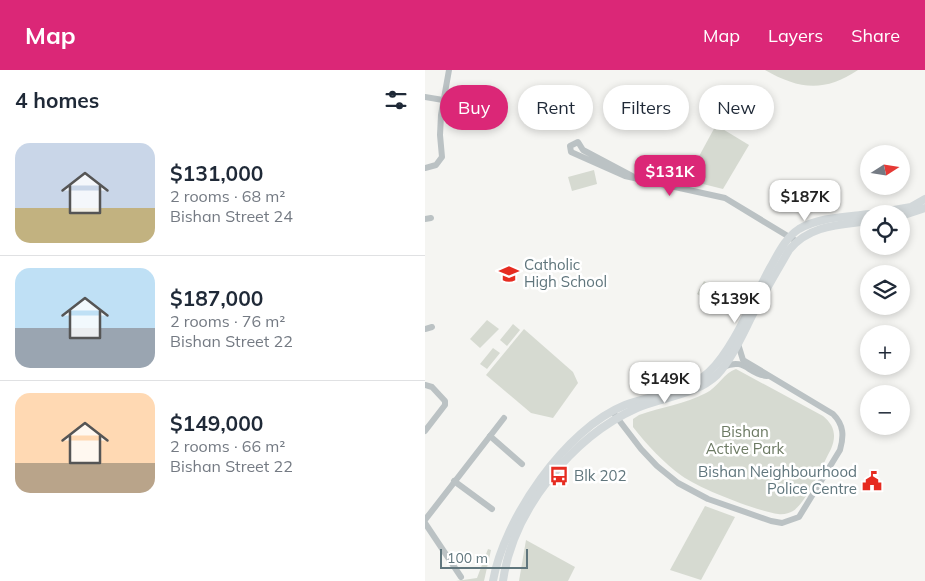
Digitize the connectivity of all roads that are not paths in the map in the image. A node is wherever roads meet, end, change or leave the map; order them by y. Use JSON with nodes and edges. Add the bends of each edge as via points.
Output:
{"nodes":[{"id":1,"x":449,"y":70,"type":"edge"},
{"id":2,"x":446,"y":85,"type":"edge"},
{"id":3,"x":425,"y":97,"type":"edge"},
{"id":4,"x":440,"y":100,"type":"edge"},
{"id":5,"x":440,"y":126,"type":"edge"},
{"id":6,"x":425,"y":168,"type":"edge"},
{"id":7,"x":632,"y":176,"type":"junction"},
{"id":8,"x":925,"y":200,"type":"edge"},
{"id":9,"x":910,"y":207,"type":"edge"},
{"id":10,"x":925,"y":208,"type":"edge"},
{"id":11,"x":910,"y":213,"type":"edge"},
{"id":12,"x":860,"y":215,"type":"edge"},
{"id":13,"x":860,"y":222,"type":"edge"},
{"id":14,"x":793,"y":238,"type":"junction"},
{"id":15,"x":738,"y":343,"type":"junction"},
{"id":16,"x":723,"y":368,"type":"junction"},
{"id":17,"x":767,"y":376,"type":"junction"},
{"id":18,"x":425,"y":385,"type":"edge"},
{"id":19,"x":615,"y":415,"type":"junction"},
{"id":20,"x":505,"y":418,"type":"dead end"},
{"id":21,"x":425,"y":431,"type":"edge"},
{"id":22,"x":490,"y":436,"type":"junction"},
{"id":23,"x":522,"y":464,"type":"dead end"},
{"id":24,"x":455,"y":481,"type":"junction"},
{"id":25,"x":492,"y":509,"type":"dead end"},
{"id":26,"x":425,"y":521,"type":"edge"},
{"id":27,"x":461,"y":577,"type":"dead end"},
{"id":28,"x":504,"y":579,"type":"edge"},
{"id":29,"x":493,"y":581,"type":"edge"}],
"edges":[{"from":1,"to":2,"type":"street"},
{"from":3,"to":4,"type":"street"},
{"from":5,"to":6,"type":"street","via":[[442,157],[436,165]]},
{"from":7,"to":7,"type":"street","via":[[625,176],[575,154],[570,146],[578,142],[583,150]]},
{"from":7,"to":14,"type":"street","via":[[725,198]]},
{"from":8,"to":9,"type":"main road"},
{"from":10,"to":11,"type":"main road"},
{"from":12,"to":14,"type":"main road","via":[[813,222]]},
{"from":13,"to":14,"type":"main road","via":[[816,229]]},
{"from":14,"to":15,"type":"main road"},
{"from":14,"to":19,"type":"main road","via":[[781,248],[725,352],[707,373],[680,388],[644,398]]},
{"from":15,"to":16,"type":"main road"},
{"from":15,"to":17,"type":"street","via":[[743,360]]},
{"from":16,"to":17,"type":"street","via":[[741,364]]},
{"from":16,"to":19,"type":"main road","via":[[703,386]]},
{"from":17,"to":19,"type":"street","via":[[833,414],[843,431],[840,450],[804,512],[782,523],[771,522],[691,492],[657,466]]},
{"from":18,"to":21,"type":"street","via":[[432,387],[445,401],[445,406]]},
{"from":19,"to":28,"type":"main road","via":[[583,444],[528,509],[509,553]]},
{"from":19,"to":29,"type":"main road","via":[[583,432],[539,481],[512,523]]},
{"from":20,"to":22,"type":"street"},
{"from":22,"to":23,"type":"street"},
{"from":22,"to":24,"type":"street"},
{"from":24,"to":25,"type":"street"},
{"from":24,"to":26,"type":"street"},
{"from":26,"to":27,"type":"street"}]}
